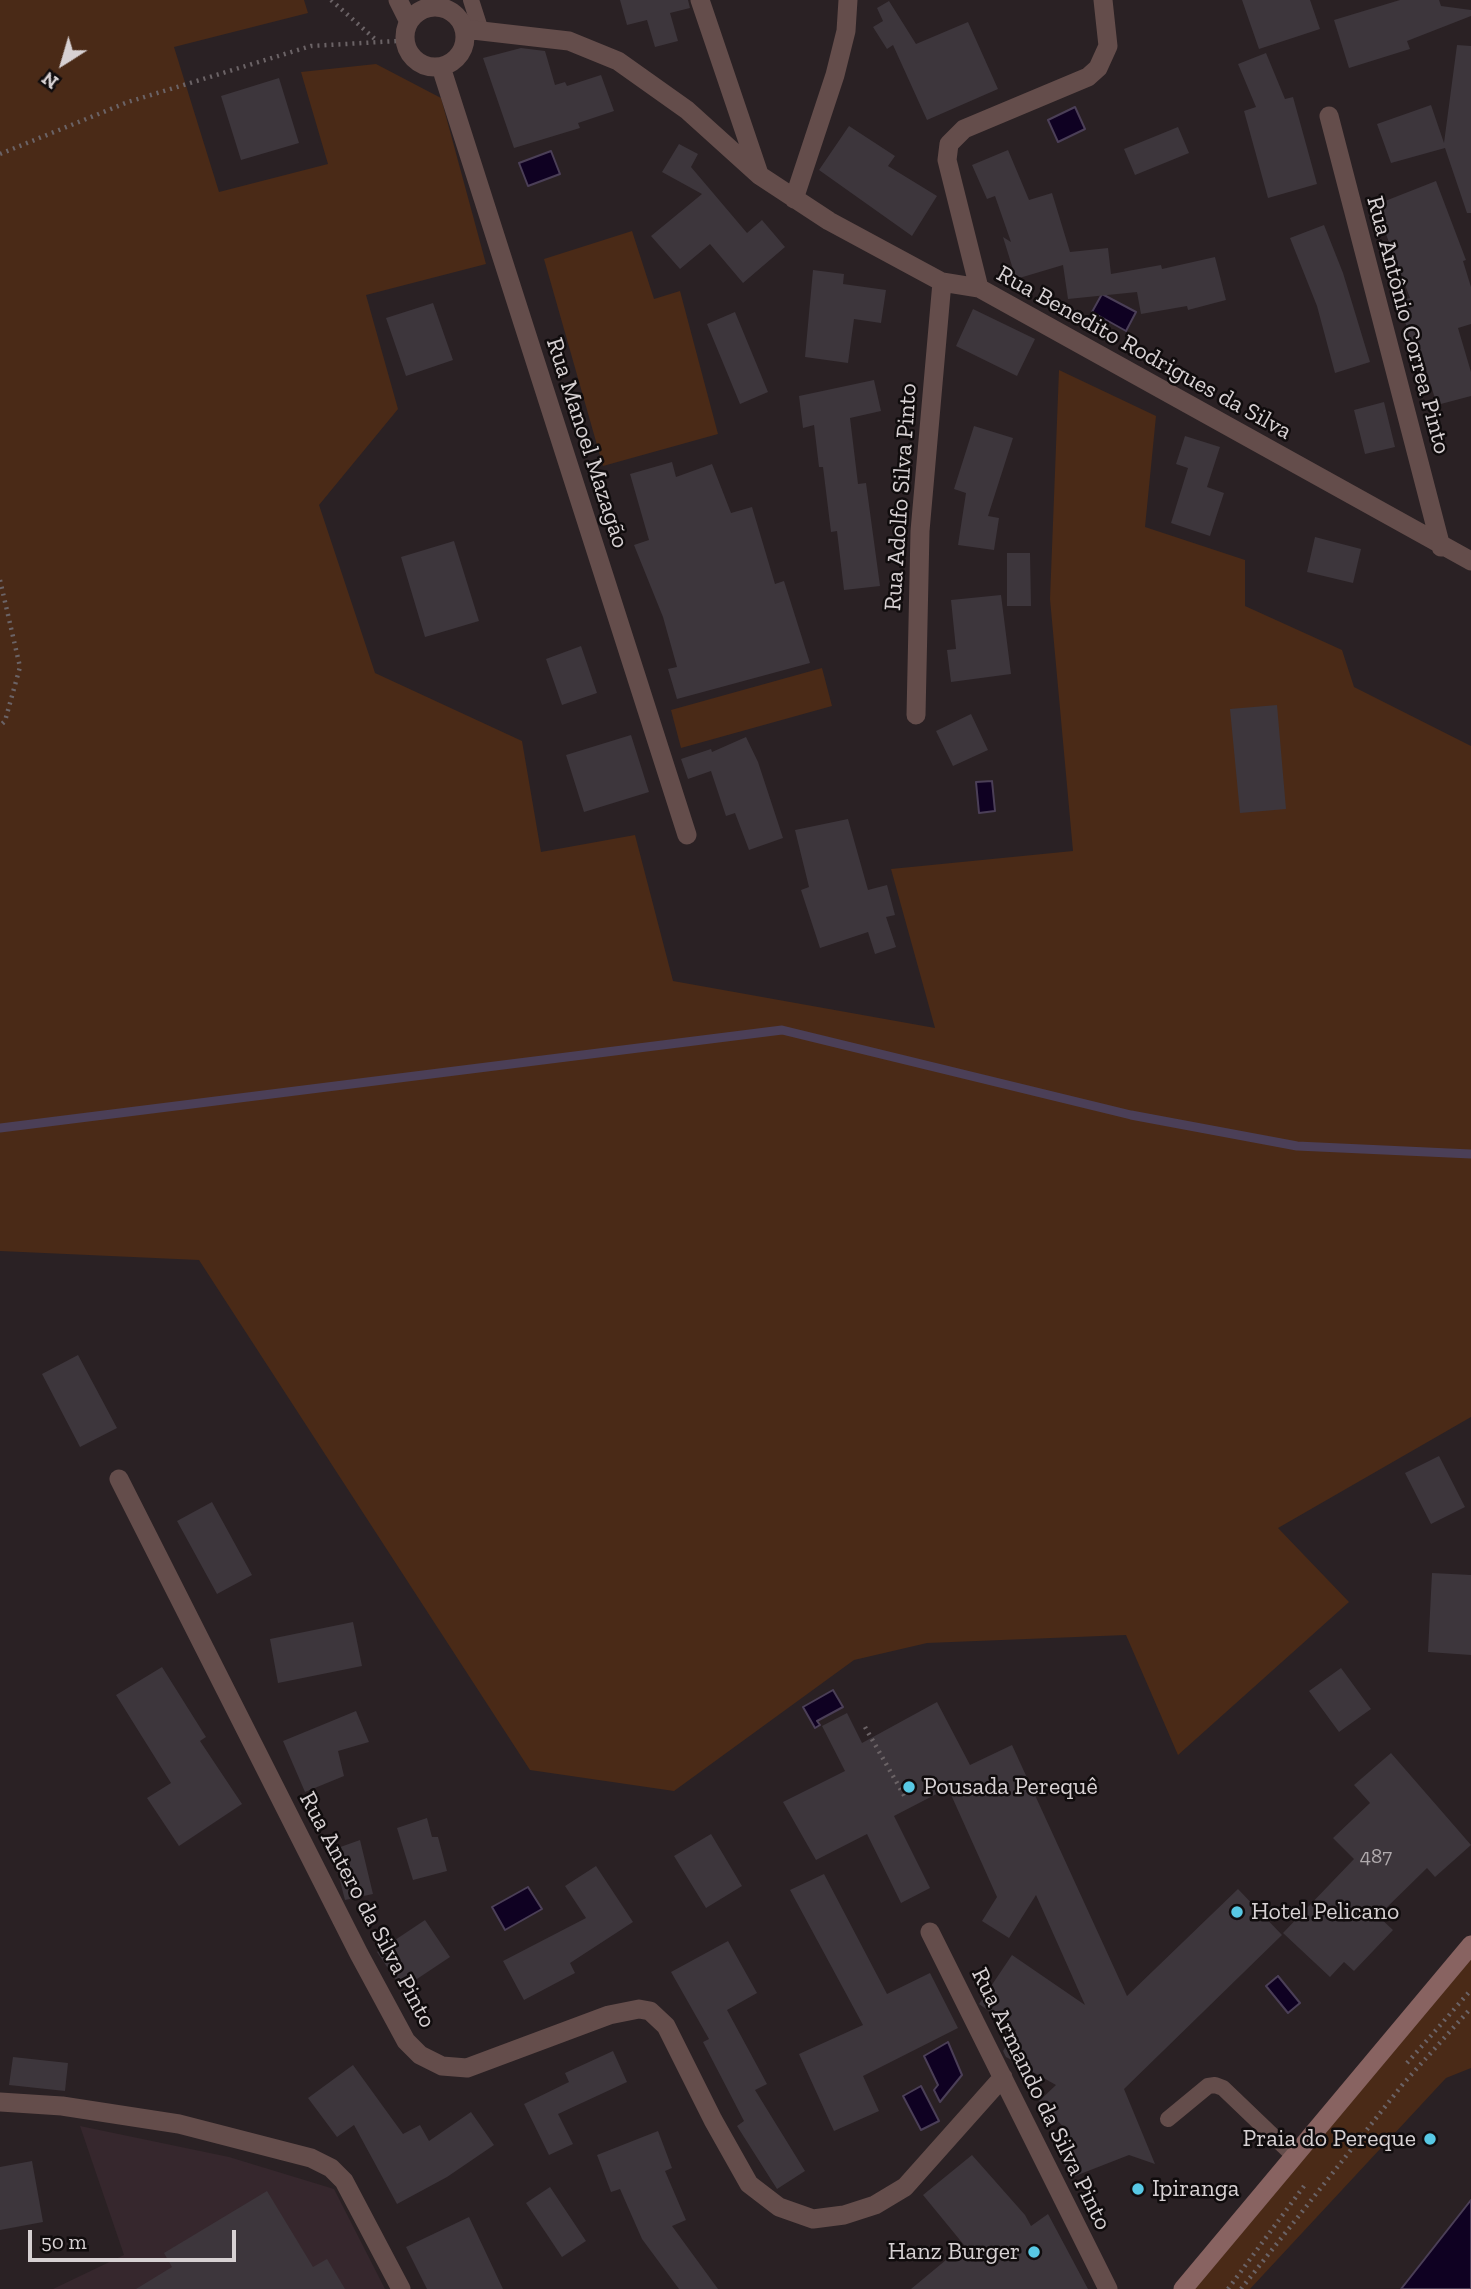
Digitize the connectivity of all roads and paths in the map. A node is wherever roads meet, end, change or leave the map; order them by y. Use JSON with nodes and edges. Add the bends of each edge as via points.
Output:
{"nodes":[{"id":1,"x":331,"y":0,"type":"edge"},
{"id":2,"x":398,"y":0,"type":"edge"},
{"id":3,"x":471,"y":0,"type":"edge"},
{"id":4,"x":700,"y":0,"type":"edge"},
{"id":5,"x":848,"y":0,"type":"edge"},
{"id":6,"x":1103,"y":0,"type":"edge"},
{"id":7,"x":472,"y":30,"type":"junction"},
{"id":8,"x":407,"y":32,"type":"junction"},
{"id":9,"x":377,"y":40,"type":"junction"},
{"id":10,"x":441,"y":67,"type":"junction"},
{"id":11,"x":1329,"y":116,"type":"dead end"},
{"id":12,"x":0,"y":155,"type":"edge"},
{"id":13,"x":759,"y":175,"type":"junction"},
{"id":14,"x":794,"y":199,"type":"junction"},
{"id":15,"x":942,"y":282,"type":"junction"},
{"id":16,"x":979,"y":288,"type":"junction"},
{"id":17,"x":1441,"y":547,"type":"junction"},
{"id":18,"x":1471,"y":561,"type":"edge"},
{"id":19,"x":0,"y":580,"type":"edge"},
{"id":20,"x":916,"y":715,"type":"dead end"},
{"id":21,"x":0,"y":726,"type":"edge"},
{"id":22,"x":687,"y":835,"type":"dead end"},
{"id":23,"x":119,"y":1479,"type":"dead end"},
{"id":24,"x":865,"y":1727,"type":"dead end"},
{"id":25,"x":905,"y":1797,"type":"dead end"},
{"id":26,"x":930,"y":1931,"type":"dead end"},
{"id":27,"x":1471,"y":1945,"type":"edge"},
{"id":28,"x":1471,"y":1990,"type":"edge"},
{"id":29,"x":1471,"y":2008,"type":"edge"},
{"id":30,"x":1405,"y":2065,"type":"dead end"},
{"id":31,"x":1003,"y":2077,"type":"junction"},
{"id":32,"x":0,"y":2102,"type":"edge"},
{"id":33,"x":1168,"y":2119,"type":"dead end"},
{"id":34,"x":1294,"y":2156,"type":"junction"},
{"id":35,"x":1310,"y":2178,"type":"dead end"},
{"id":36,"x":401,"y":2289,"type":"edge"},
{"id":37,"x":1108,"y":2289,"type":"edge"},
{"id":38,"x":1183,"y":2289,"type":"edge"},
{"id":39,"x":1228,"y":2289,"type":"edge"},
{"id":40,"x":1241,"y":2289,"type":"edge"}],
"edges":[{"from":1,"to":9,"type":"path"},
{"from":2,"to":8,"type":"street"},
{"from":3,"to":7,"type":"lane"},
{"from":4,"to":13,"type":"street"},
{"from":5,"to":14,"type":"street","via":[[835,75]]},
{"from":6,"to":16,"type":"street","via":[[1108,46],[1098,68],[1088,77],[964,129],[949,144],[947,160]]},
{"from":7,"to":8,"type":"street","via":[[438,8],[422,11]]},
{"from":7,"to":10,"type":"street","via":[[463,49]]},
{"from":7,"to":13,"type":"street","name":"Rua Benedito Rodrigues da Silva","via":[[569,41],[618,61],[677,102]]},
{"from":8,"to":9,"type":"path"},
{"from":8,"to":10,"type":"street","via":[[414,58]]},
{"from":9,"to":12,"type":"path","via":[[311,47],[128,102]]},
{"from":10,"to":22,"type":"street","name":"Rua Manoel Mazagão"},
{"from":11,"to":17,"type":"street","name":"Rua Antônio Correa Pinto"},
{"from":13,"to":14,"type":"street","name":"Rua Benedito Rodrigues da Silva"},
{"from":14,"to":15,"type":"street","name":"Rua Benedito Rodrigues da Silva"},
{"from":15,"to":16,"type":"street","name":"Rua Benedito Rodrigues da Silva"},
{"from":15,"to":20,"type":"street","name":"Rua Adolfo Silva Pinto","via":[[920,531]]},
{"from":16,"to":17,"type":"street","name":"Rua Benedito Rodrigues da Silva"},
{"from":17,"to":18,"type":"street","name":"Rua Benedito Rodrigues da Silva"},
{"from":19,"to":21,"type":"path","via":[[20,667]]},
{"from":23,"to":31,"type":"street","name":"Rua Antero da Silva Pinto","via":[[359,1954],[406,2040],[420,2055],[442,2066],[467,2068],[609,2015],[650,2011],[671,2034],[749,2184],[779,2207],[813,2219],[844,2216],[905,2187]]},
{"from":24,"to":25,"type":"path"},
{"from":26,"to":31,"type":"street","name":"Rua Armando da Silva Pinto"},
{"from":27,"to":34,"type":"main road"},
{"from":28,"to":30,"type":"path"},
{"from":29,"to":40,"type":"path","via":[[1403,2084]]},
{"from":31,"to":37,"type":"street","name":"Rua Armando da Silva Pinto"},
{"from":32,"to":36,"type":"street","via":[[62,2106],[179,2124],[311,2158],[331,2168],[359,2205]]},
{"from":33,"to":34,"type":"lane","via":[[1215,2085]]},
{"from":34,"to":38,"type":"main road"},
{"from":35,"to":39,"type":"path"}]}
